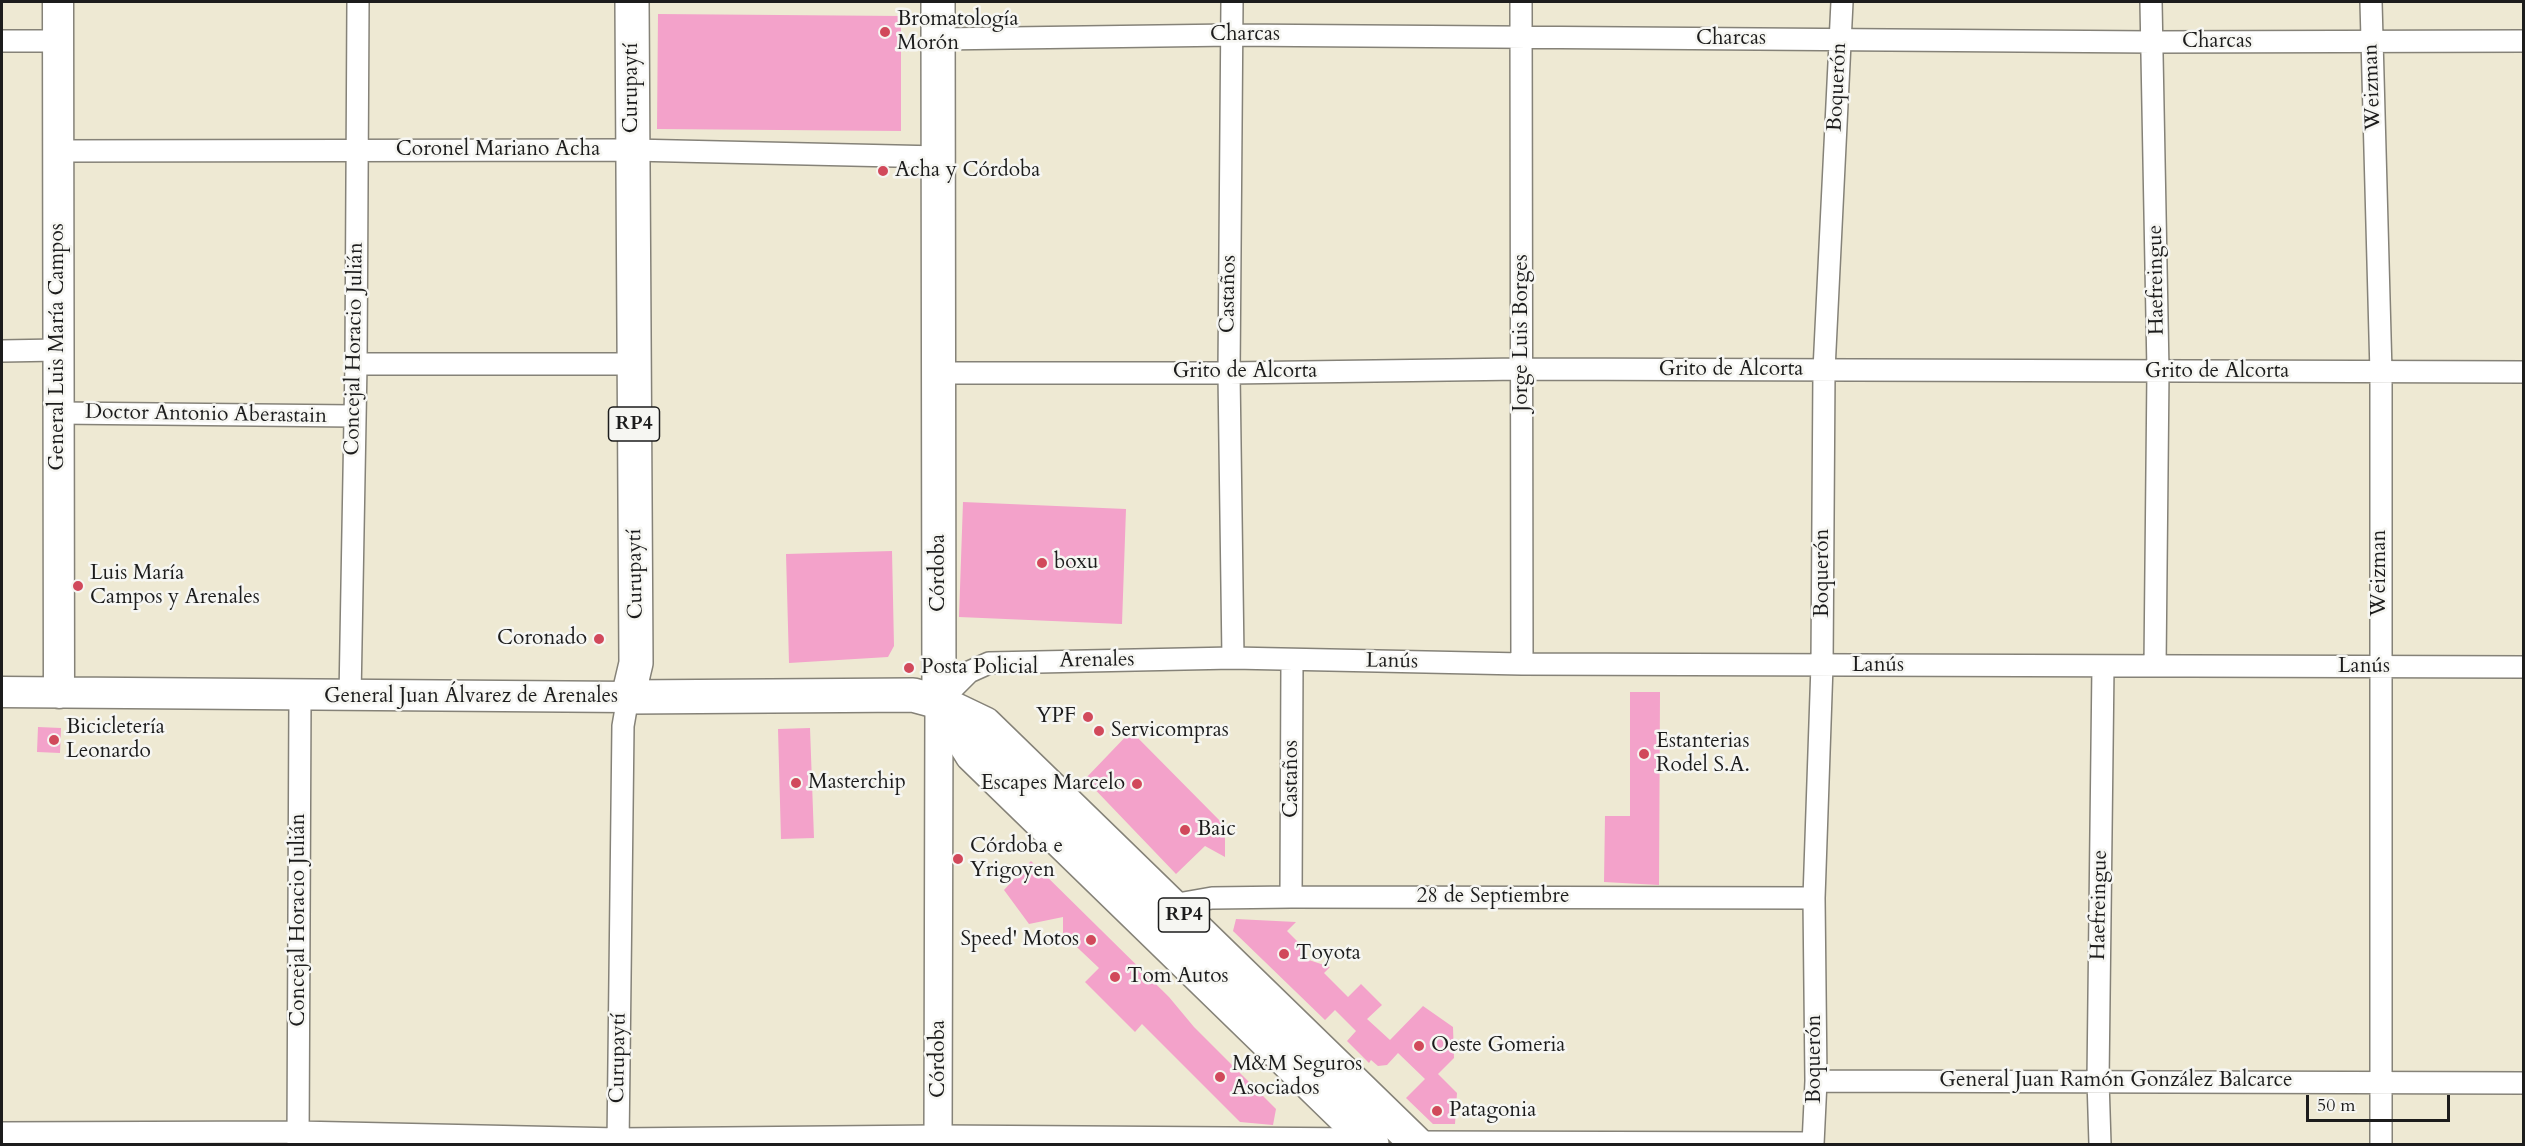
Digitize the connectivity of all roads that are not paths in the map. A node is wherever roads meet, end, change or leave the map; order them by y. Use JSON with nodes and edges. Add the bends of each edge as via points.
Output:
{"nodes":[{"id":1,"x":57,"y":2,"type":"edge"},
{"id":2,"x":358,"y":2,"type":"edge"},
{"id":3,"x":633,"y":2,"type":"edge"},
{"id":4,"x":938,"y":2,"type":"edge"},
{"id":5,"x":1232,"y":2,"type":"edge"},
{"id":6,"x":1521,"y":2,"type":"edge"},
{"id":7,"x":1842,"y":2,"type":"edge"},
{"id":8,"x":2151,"y":2,"type":"edge"},
{"id":9,"x":2371,"y":2,"type":"edge"},
{"id":10,"x":1232,"y":35,"type":"junction"},
{"id":11,"x":938,"y":39,"type":"junction"},
{"id":12,"x":1522,"y":39,"type":"junction"},
{"id":13,"x":1841,"y":39,"type":"junction"},
{"id":14,"x":2,"y":40,"type":"edge"},
{"id":15,"x":58,"y":41,"type":"junction"},
{"id":16,"x":2523,"y":41,"type":"edge"},
{"id":17,"x":2152,"y":42,"type":"junction"},
{"id":18,"x":2372,"y":42,"type":"junction"},
{"id":19,"x":357,"y":150,"type":"junction"},
{"id":20,"x":632,"y":150,"type":"junction"},
{"id":21,"x":58,"y":151,"type":"junction"},
{"id":22,"x":939,"y":157,"type":"junction"},
{"id":23,"x":2,"y":351,"type":"edge"},
{"id":24,"x":58,"y":351,"type":"junction"},
{"id":25,"x":356,"y":364,"type":"junction"},
{"id":26,"x":634,"y":364,"type":"junction"},
{"id":27,"x":1521,"y":369,"type":"junction"},
{"id":28,"x":1824,"y":370,"type":"junction"},
{"id":29,"x":2158,"y":371,"type":"junction"},
{"id":30,"x":2523,"y":372,"type":"edge"},
{"id":31,"x":939,"y":373,"type":"junction"},
{"id":32,"x":1228,"y":373,"type":"junction"},
{"id":33,"x":2381,"y":373,"type":"junction"},
{"id":34,"x":59,"y":413,"type":"junction"},
{"id":35,"x":354,"y":416,"type":"junction"},
{"id":36,"x":1233,"y":658,"type":"junction"},
{"id":37,"x":1292,"y":660,"type":"junction"},
{"id":38,"x":1522,"y":664,"type":"junction"},
{"id":39,"x":1822,"y":666,"type":"junction"},
{"id":40,"x":2103,"y":666,"type":"junction"},
{"id":41,"x":2155,"y":666,"type":"junction"},
{"id":42,"x":2379,"y":667,"type":"junction"},
{"id":43,"x":2523,"y":668,"type":"edge"},
{"id":44,"x":2,"y":692,"type":"edge"},
{"id":45,"x":59,"y":693,"type":"junction"},
{"id":46,"x":300,"y":696,"type":"junction"},
{"id":47,"x":350,"y":697,"type":"junction"},
{"id":48,"x":628,"y":698,"type":"junction"},
{"id":49,"x":939,"y":702,"type":"junction"},
{"id":50,"x":1291,"y":897,"type":"junction"},
{"id":51,"x":1814,"y":898,"type":"junction"},
{"id":52,"x":1172,"y":904,"type":"junction"},
{"id":53,"x":2098,"y":1080,"type":"junction"},
{"id":54,"x":1816,"y":1081,"type":"junction"},
{"id":55,"x":2381,"y":1082,"type":"junction"},
{"id":56,"x":2523,"y":1083,"type":"edge"},
{"id":57,"x":2,"y":1133,"type":"edge"},
{"id":58,"x":298,"y":1138,"type":"edge"},
{"id":59,"x":938,"y":1140,"type":"edge"},
{"id":60,"x":1369,"y":1141,"type":"edge"},
{"id":61,"x":618,"y":1142,"type":"edge"},
{"id":62,"x":1416,"y":1143,"type":"edge"},
{"id":63,"x":1813,"y":1144,"type":"edge"},
{"id":64,"x":2100,"y":1144,"type":"edge"},
{"id":65,"x":2381,"y":1144,"type":"edge"}],
"edges":[{"from":1,"to":15,"type":"main road","name":"General Luis María Campos"},
{"from":2,"to":19,"type":"street","name":"Concejal Horacio Julián"},
{"from":3,"to":20,"type":"main road","name":"Curupaytí","number":"RP4"},
{"from":4,"to":11,"type":"main road","name":"Córdoba"},
{"from":5,"to":10,"type":"street","name":"Castaños"},
{"from":6,"to":12,"type":"street","name":"Jorge Luis Borges"},
{"from":7,"to":13,"type":"street","name":"Boquerón"},
{"from":8,"to":17,"type":"street","name":"Haefreingue"},
{"from":9,"to":18,"type":"street","name":"Weizman"},
{"from":10,"to":11,"type":"street","name":"Charcas"},
{"from":10,"to":12,"type":"street","name":"Charcas"},
{"from":10,"to":32,"type":"street","name":"Castaños"},
{"from":11,"to":22,"type":"main road","name":"Córdoba"},
{"from":12,"to":13,"type":"street","name":"Charcas"},
{"from":12,"to":27,"type":"street","name":"Jorge Luis Borges"},
{"from":13,"to":17,"type":"street","name":"Charcas"},
{"from":13,"to":28,"type":"street","name":"Boquerón"},
{"from":14,"to":15,"type":"street"},
{"from":15,"to":21,"type":"main road","name":"General Luis María Campos"},
{"from":16,"to":18,"type":"street","name":"Charcas"},
{"from":17,"to":18,"type":"street","name":"Charcas"},
{"from":17,"to":29,"type":"street","name":"Haefreingue"},
{"from":18,"to":33,"type":"street","name":"Weizman"},
{"from":19,"to":20,"type":"street","name":"Coronel Mariano Acha"},
{"from":19,"to":21,"type":"street","name":"Coronel Mariano Acha"},
{"from":19,"to":25,"type":"street","name":"Concejal Horacio Julián"},
{"from":20,"to":22,"type":"street","name":"Coronel Mariano Acha"},
{"from":20,"to":26,"type":"main road","name":"Curupaytí","number":"RP4"},
{"from":21,"to":24,"type":"main road","name":"General Luis María Campos"},
{"from":22,"to":31,"type":"main road","name":"Córdoba"},
{"from":23,"to":24,"type":"street"},
{"from":24,"to":34,"type":"main road","name":"General Luis María Campos"},
{"from":25,"to":26,"type":"street"},
{"from":25,"to":35,"type":"street","name":"Concejal Horacio Julián"},
{"from":26,"to":48,"type":"main road","name":"Curupaytí","number":"RP4","via":[[636,663]]},
{"from":27,"to":28,"type":"street","name":"Grito de Alcorta"},
{"from":27,"to":32,"type":"street","name":"Grito de Alcorta"},
{"from":27,"to":38,"type":"street","name":"Jorge Luis Borges"},
{"from":28,"to":29,"type":"street","name":"Grito de Alcorta"},
{"from":28,"to":39,"type":"street","name":"Boquerón"},
{"from":29,"to":33,"type":"street","name":"Grito de Alcorta"},
{"from":29,"to":41,"type":"street","name":"Haefreingue"},
{"from":30,"to":33,"type":"street","name":"Grito de Alcorta"},
{"from":31,"to":32,"type":"street","name":"Grito de Alcorta"},
{"from":31,"to":49,"type":"main road","name":"Córdoba"},
{"from":32,"to":36,"type":"street","name":"Castaños"},
{"from":33,"to":42,"type":"street","name":"Weizman"},
{"from":34,"to":35,"type":"street","name":"Doctor Antonio Aberastain"},
{"from":34,"to":45,"type":"main road","name":"General Luis María Campos"},
{"from":35,"to":47,"type":"street","name":"Concejal Horacio Julián"},
{"from":36,"to":37,"type":"street","name":"Lanús"},
{"from":36,"to":49,"type":"street","name":"Arenales","via":[[989,663],[969,672]]},
{"from":37,"to":38,"type":"street","name":"Lanús"},
{"from":37,"to":50,"type":"street","name":"Castaños"},
{"from":38,"to":39,"type":"street","name":"Lanús"},
{"from":39,"to":40,"type":"street","name":"Lanús"},
{"from":39,"to":51,"type":"street","name":"Boquerón"},
{"from":40,"to":41,"type":"street","name":"Lanús"},
{"from":40,"to":53,"type":"street","name":"Haefreingue"},
{"from":41,"to":42,"type":"street","name":"Lanús"},
{"from":42,"to":43,"type":"street","name":"Lanús"},
{"from":42,"to":55,"type":"street","name":"Weizman"},
{"from":44,"to":45,"type":"main road","name":"General Juan Álvarez de Arenales"},
{"from":45,"to":46,"type":"main road","name":"General Juan Álvarez de Arenales"},
{"from":46,"to":47,"type":"main road","name":"General Juan Álvarez de Arenales"},
{"from":46,"to":58,"type":"street","name":"Concejal Horacio Julián"},
{"from":47,"to":48,"type":"main road","name":"General Juan Álvarez de Arenales"},
{"from":48,"to":49,"type":"main road","name":"General Juan Álvarez de Arenales","number":"RP4","via":[[913,695]]},
{"from":48,"to":61,"type":"street","name":"Curupaytí","via":[[623,726]]},
{"from":49,"to":52,"type":"main road","number":"RP4","via":[[985,724]]},
{"from":49,"to":59,"type":"street","name":"Córdoba"},
{"from":49,"to":60,"type":"main road","number":"RP4","via":[[972,755]]},
{"from":50,"to":51,"type":"street","name":"28 de Septiembre"},
{"from":50,"to":52,"type":"street","name":"28 de Septiembre","via":[[1212,898]]},
{"from":51,"to":54,"type":"street","name":"Boquerón"},
{"from":52,"to":62,"type":"main road","number":"RP4"},
{"from":53,"to":54,"type":"street","name":"General Juan Ramón González Balcarce"},
{"from":53,"to":55,"type":"street","name":"General Juan Ramón González Balcarce"},
{"from":53,"to":64,"type":"street","name":"Haefreingue"},
{"from":54,"to":63,"type":"street","name":"Boquerón"},
{"from":55,"to":56,"type":"street","name":"General Juan Ramón González Balcarce"},
{"from":55,"to":65,"type":"street","name":"Weizman"},
{"from":57,"to":58,"type":"street"},
{"from":58,"to":61,"type":"street"},
{"from":59,"to":60,"type":"street"},
{"from":59,"to":61,"type":"street"},
{"from":60,"to":62,"type":"street"},
{"from":62,"to":63,"type":"street"}]}
